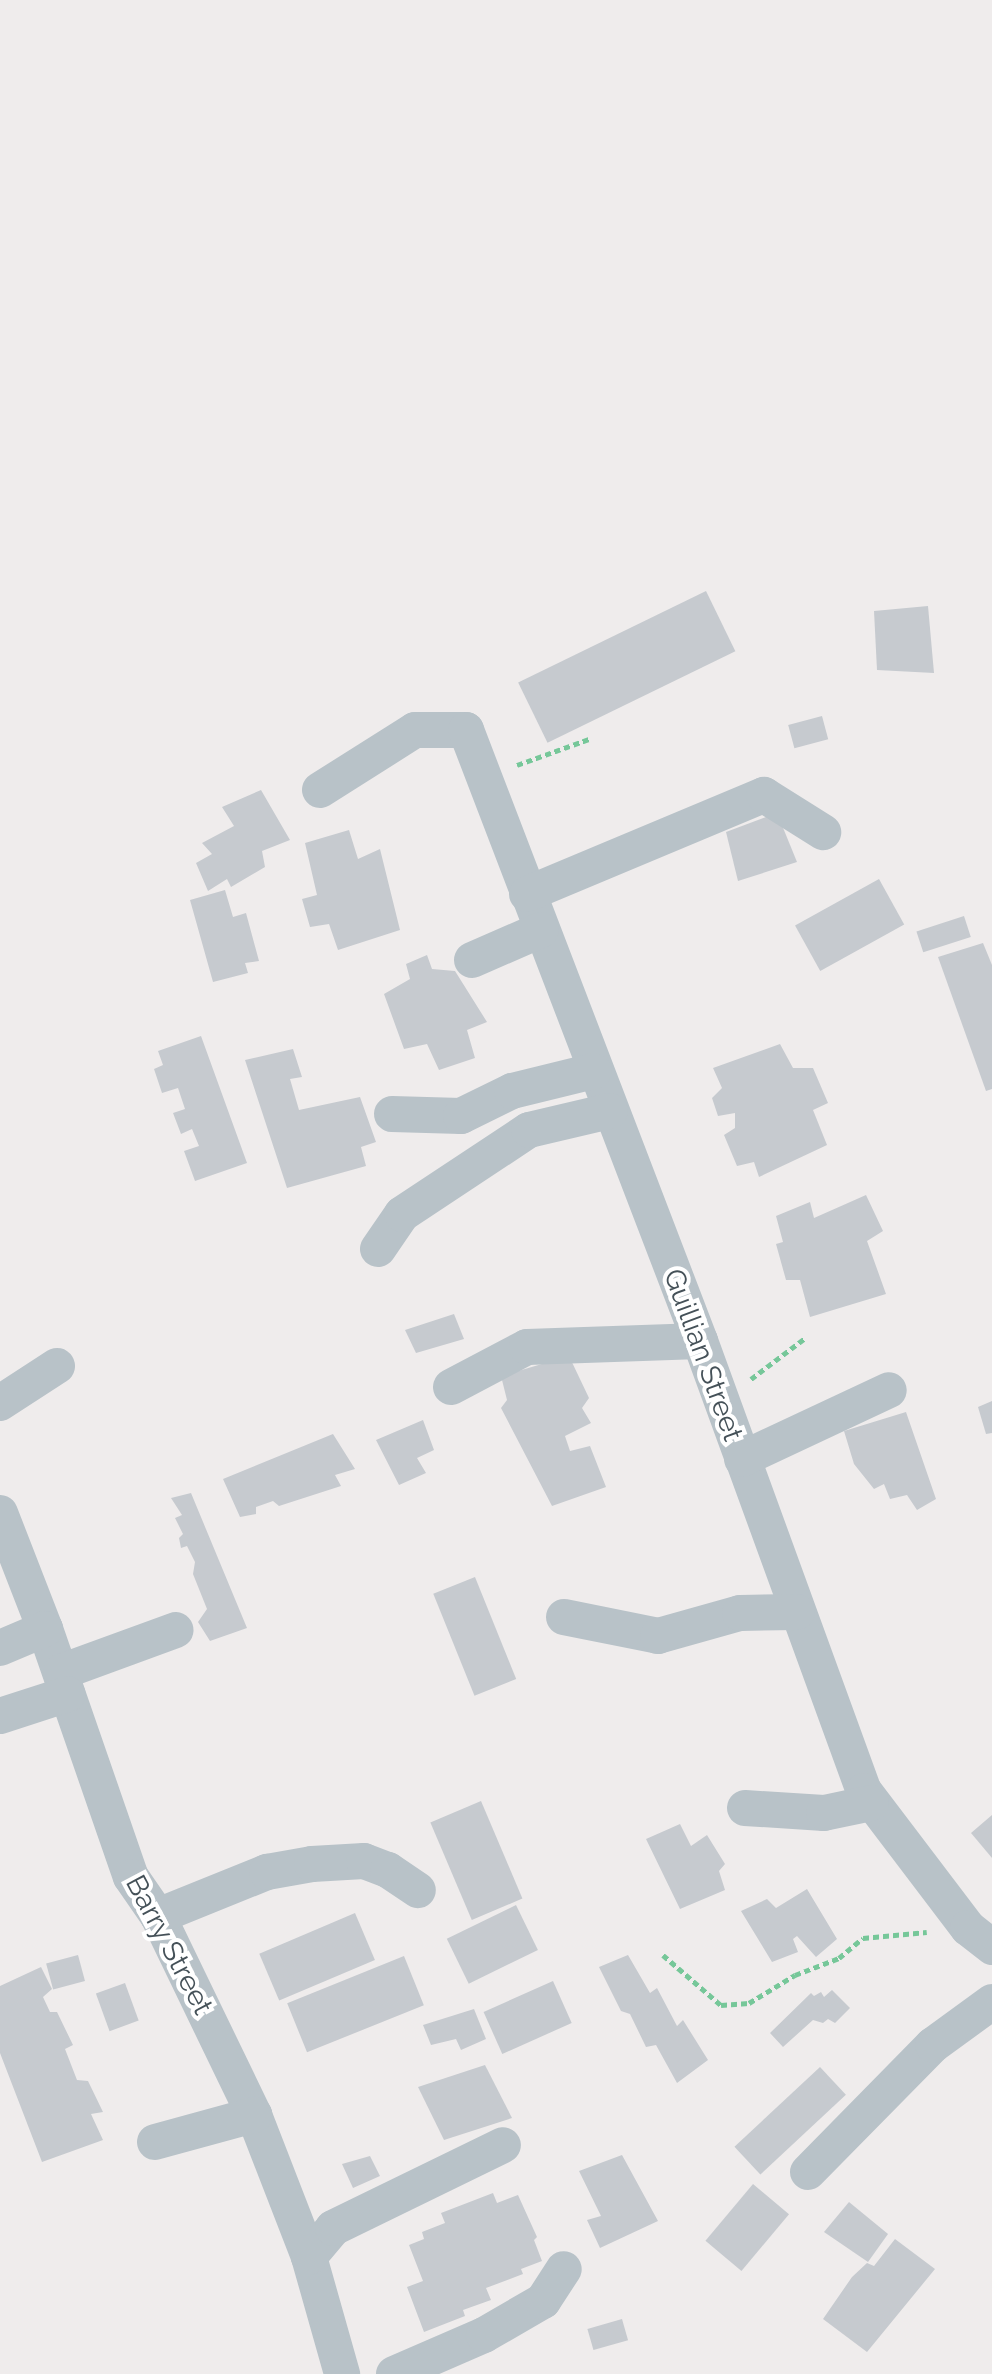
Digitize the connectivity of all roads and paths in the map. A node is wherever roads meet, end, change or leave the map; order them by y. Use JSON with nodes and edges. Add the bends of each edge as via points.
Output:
{"nodes":[{"id":1,"x":589,"y":739,"type":"dead end"},
{"id":2,"x":486,"y":786,"type":"junction"},
{"id":3,"x":320,"y":790,"type":"dead end"},
{"id":4,"x":823,"y":832,"type":"dead end"},
{"id":5,"x":527,"y":894,"type":"junction"},
{"id":6,"x":541,"y":930,"type":"junction"},
{"id":7,"x":472,"y":960,"type":"dead end"},
{"id":8,"x":594,"y":1071,"type":"junction"},
{"id":9,"x":610,"y":1111,"type":"junction"},
{"id":10,"x":392,"y":1114,"type":"dead end"},
{"id":11,"x":378,"y":1249,"type":"dead end"},
{"id":12,"x":805,"y":1338,"type":"dead end"},
{"id":13,"x":700,"y":1341,"type":"junction"},
{"id":14,"x":625,"y":1343,"type":"junction"},
{"id":15,"x":587,"y":1361,"type":"dead end"},
{"id":16,"x":57,"y":1366,"type":"dead end"},
{"id":17,"x":451,"y":1387,"type":"dead end"},
{"id":18,"x":889,"y":1390,"type":"dead end"},
{"id":19,"x":721,"y":1401,"type":"junction"},
{"id":20,"x":0,"y":1403,"type":"edge"},
{"id":21,"x":742,"y":1459,"type":"junction"},
{"id":22,"x":0,"y":1513,"type":"edge"},
{"id":23,"x":15,"y":1590,"type":"edge"},
{"id":24,"x":797,"y":1612,"type":"junction"},
{"id":25,"x":564,"y":1617,"type":"dead end"},
{"id":26,"x":45,"y":1629,"type":"junction"},
{"id":27,"x":176,"y":1630,"type":"dead end"},
{"id":28,"x":0,"y":1648,"type":"edge"},
{"id":29,"x":64,"y":1683,"type":"junction"},
{"id":30,"x":0,"y":1716,"type":"edge"},
{"id":31,"x":871,"y":1803,"type":"junction"},
{"id":32,"x":745,"y":1808,"type":"dead end"},
{"id":33,"x":418,"y":1890,"type":"dead end"},
{"id":34,"x":158,"y":1916,"type":"junction"},
{"id":35,"x":980,"y":1938,"type":"edge"},
{"id":36,"x":663,"y":1955,"type":"dead end"},
{"id":37,"x":992,"y":2002,"type":"edge"},
{"id":38,"x":254,"y":2115,"type":"junction"},
{"id":39,"x":155,"y":2142,"type":"dead end"},
{"id":40,"x":503,"y":2145,"type":"dead end"},
{"id":41,"x":808,"y":2172,"type":"dead end"},
{"id":42,"x":309,"y":2257,"type":"junction"},
{"id":43,"x":564,"y":2269,"type":"dead end"},
{"id":44,"x":342,"y":2374,"type":"edge"},
{"id":45,"x":394,"y":2374,"type":"edge"}],
"edges":[{"from":1,"to":2,"type":"path","via":[[518,764]]},
{"from":2,"to":3,"type":"street","name":"Guillian Street","via":[[466,730],[415,730]]},
{"from":2,"to":5,"type":"street","name":"Guillian Street"},
{"from":4,"to":5,"type":"street","via":[[764,795]]},
{"from":5,"to":6,"type":"street","name":"Guillian Street"},
{"from":6,"to":7,"type":"street"},
{"from":6,"to":8,"type":"street","name":"Guillian Street"},
{"from":8,"to":9,"type":"street","name":"Guillian Street"},
{"from":8,"to":10,"type":"street","via":[[512,1091],[461,1116]]},
{"from":9,"to":11,"type":"street","via":[[529,1130],[402,1214]]},
{"from":9,"to":13,"type":"street","name":"Guillian Street"},
{"from":12,"to":19,"type":"path"},
{"from":13,"to":14,"type":"street"},
{"from":13,"to":19,"type":"street","name":"Guillian Street"},
{"from":14,"to":15,"type":"street"},
{"from":14,"to":17,"type":"street","via":[[527,1347]]},
{"from":16,"to":20,"type":"street"},
{"from":18,"to":21,"type":"street"},
{"from":19,"to":21,"type":"street","name":"Guillian Street"},
{"from":21,"to":24,"type":"street","name":"Guillian Street"},
{"from":22,"to":23,"type":"street","name":"Barry Street"},
{"from":23,"to":26,"type":"street","name":"Barry Street"},
{"from":24,"to":25,"type":"street","via":[[740,1613],[658,1636]]},
{"from":24,"to":31,"type":"street","name":"Guillian Street"},
{"from":26,"to":28,"type":"street"},
{"from":26,"to":29,"type":"street","name":"Barry Street"},
{"from":27,"to":29,"type":"street"},
{"from":29,"to":30,"type":"street"},
{"from":29,"to":34,"type":"street","name":"Barry Street","via":[[131,1877]]},
{"from":31,"to":32,"type":"street","via":[[824,1813]]},
{"from":31,"to":35,"type":"street","name":"Guillian Street"},
{"from":33,"to":34,"type":"street","via":[[364,1861],[312,1864],[267,1872]]},
{"from":34,"to":38,"type":"street","name":"Barry Street"},
{"from":35,"to":36,"type":"path","via":[[863,1938],[839,1958],[795,1975],[749,2003],[721,2005]]},
{"from":37,"to":41,"type":"street","via":[[933,2045]]},
{"from":38,"to":39,"type":"street"},
{"from":38,"to":42,"type":"street","name":"Barry Street"},
{"from":40,"to":42,"type":"street","via":[[333,2228]]},
{"from":42,"to":44,"type":"street","name":"Barry Street"},
{"from":43,"to":45,"type":"street","via":[[543,2301],[484,2335]]}]}
